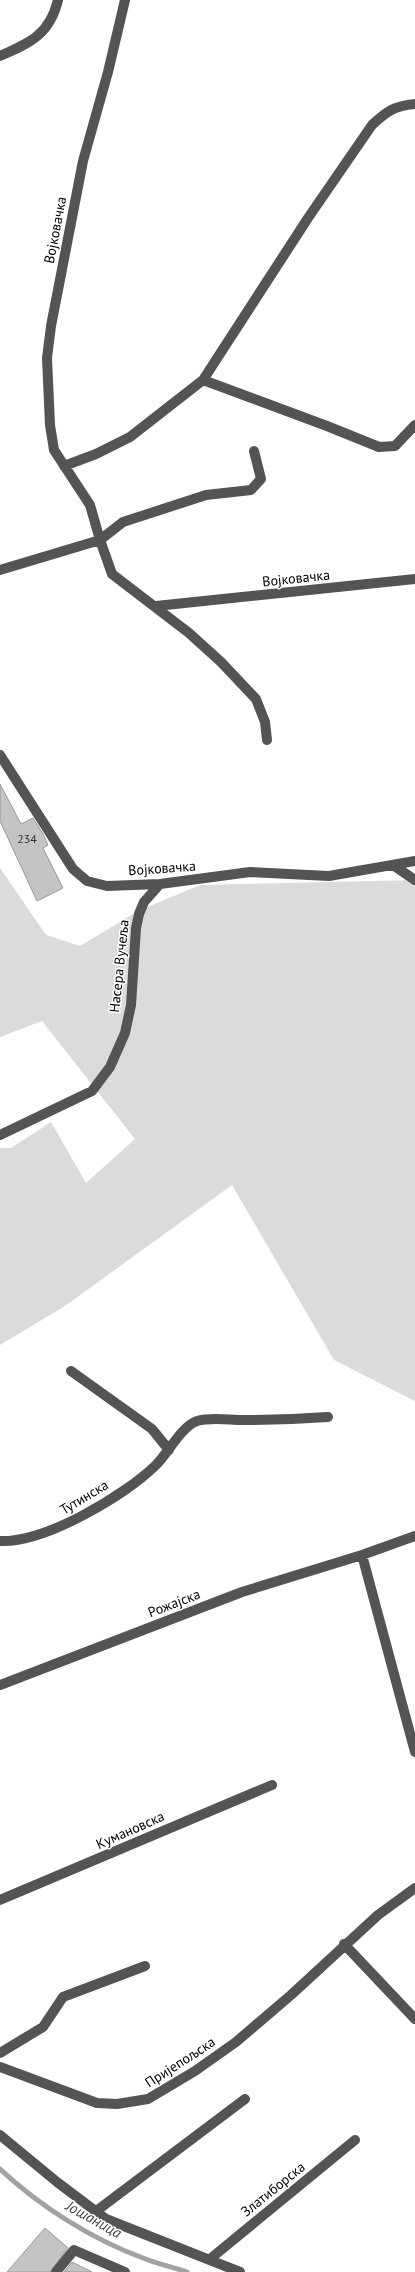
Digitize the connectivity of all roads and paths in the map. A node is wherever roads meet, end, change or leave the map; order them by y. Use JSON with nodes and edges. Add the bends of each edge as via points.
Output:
{"nodes":[{"id":1,"x":58,"y":0,"type":"edge"},
{"id":2,"x":125,"y":0,"type":"edge"},
{"id":3,"x":0,"y":56,"type":"edge"},
{"id":4,"x":415,"y":104,"type":"edge"},
{"id":5,"x":203,"y":380,"type":"junction"},
{"id":6,"x":415,"y":425,"type":"edge"},
{"id":7,"x":254,"y":451,"type":"dead end"},
{"id":8,"x":64,"y":466,"type":"junction"},
{"id":9,"x":100,"y":540,"type":"junction"},
{"id":10,"x":0,"y":570,"type":"edge"},
{"id":11,"x":415,"y":579,"type":"edge"},
{"id":12,"x":156,"y":606,"type":"junction"},
{"id":13,"x":267,"y":740,"type":"dead end"},
{"id":14,"x":0,"y":754,"type":"edge"},
{"id":15,"x":415,"y":860,"type":"edge"},
{"id":16,"x":393,"y":865,"type":"junction"},
{"id":17,"x":415,"y":880,"type":"edge"},
{"id":18,"x":160,"y":884,"type":"junction"},
{"id":19,"x":0,"y":1135,"type":"edge"},
{"id":20,"x":71,"y":1371,"type":"dead end"},
{"id":21,"x":328,"y":1417,"type":"dead end"},
{"id":22,"x":169,"y":1450,"type":"junction"},
{"id":23,"x":415,"y":1536,"type":"edge"},
{"id":24,"x":0,"y":1541,"type":"edge"},
{"id":25,"x":362,"y":1555,"type":"junction"},
{"id":26,"x":0,"y":1685,"type":"edge"},
{"id":27,"x":415,"y":1752,"type":"edge"},
{"id":28,"x":272,"y":1785,"type":"dead end"},
{"id":29,"x":415,"y":1888,"type":"edge"},
{"id":30,"x":0,"y":1900,"type":"edge"},
{"id":31,"x":344,"y":1944,"type":"junction"},
{"id":32,"x":146,"y":1966,"type":"dead end"},
{"id":33,"x":415,"y":2019,"type":"edge"},
{"id":34,"x":0,"y":2053,"type":"edge"},
{"id":35,"x":0,"y":2067,"type":"edge"},
{"id":36,"x":245,"y":2099,"type":"dead end"},
{"id":37,"x":0,"y":2135,"type":"edge"},
{"id":38,"x":355,"y":2140,"type":"dead end"},
{"id":39,"x":95,"y":2212,"type":"junction"},
{"id":40,"x":210,"y":2259,"type":"junction"},
{"id":41,"x":122,"y":2271,"type":"edge"},
{"id":42,"x":56,"y":2272,"type":"edge"},
{"id":43,"x":240,"y":2272,"type":"edge"}],
"edges":[{"from":1,"to":3,"type":"street","via":[[53,19],[44,31]]},
{"from":2,"to":8,"type":"street","name":"Војковачка","via":[[83,161],[51,326],[47,358],[50,425],[54,450]]},
{"from":4,"to":5,"type":"street","via":[[398,106],[385,113],[372,125]]},
{"from":5,"to":6,"type":"street","via":[[379,447],[395,446]]},
{"from":5,"to":8,"type":"street","via":[[130,437]]},
{"from":7,"to":9,"type":"street","via":[[261,479],[251,490],[206,495],[123,522]]},
{"from":8,"to":9,"type":"street","name":"Војковачка","via":[[90,505]]},
{"from":9,"to":10,"type":"street"},
{"from":9,"to":12,"type":"street","name":"Војковачка","via":[[112,574]]},
{"from":11,"to":12,"type":"street","name":"Војковачка"},
{"from":12,"to":13,"type":"street","name":"Војковачка","via":[[221,662],[256,699],[265,722]]},
{"from":14,"to":18,"type":"street","name":"Војковачка","via":[[74,869],[86,881],[107,886]]},
{"from":15,"to":16,"type":"street","name":"Војковачка"},
{"from":16,"to":17,"type":"street"},
{"from":16,"to":18,"type":"street","name":"Војковачка","via":[[329,876],[250,872]]},
{"from":18,"to":19,"type":"street","name":"Насера Вучеља","via":[[144,902],[139,914],[131,1005],[125,1033],[110,1067],[92,1091]]},
{"from":20,"to":22,"type":"street","via":[[152,1429]]},
{"from":21,"to":22,"type":"street","name":"Тутинска","via":[[198,1420],[186,1428]]},
{"from":22,"to":24,"type":"street","name":"Тутинска","via":[[155,1466],[84,1514],[30,1538]]},
{"from":23,"to":25,"type":"street","name":"Рожајска"},
{"from":25,"to":26,"type":"street","name":"Рожајска","via":[[242,1592]]},
{"from":25,"to":27,"type":"street"},
{"from":28,"to":30,"type":"street","name":"Кумановска"},
{"from":29,"to":31,"type":"street","name":"Пријепољска"},
{"from":31,"to":33,"type":"street"},
{"from":31,"to":35,"type":"street","name":"Пријепољска","via":[[236,2042],[148,2100],[117,2104],[97,2103]]},
{"from":32,"to":34,"type":"street","via":[[63,1997],[43,2027]]},
{"from":36,"to":39,"type":"street"},
{"from":37,"to":39,"type":"street"},
{"from":38,"to":40,"type":"street","name":"Златиборска"},
{"from":39,"to":40,"type":"street","via":[[122,2226]]},
{"from":40,"to":43,"type":"street"},
{"from":41,"to":42,"type":"street","via":[[74,2250]]}]}
